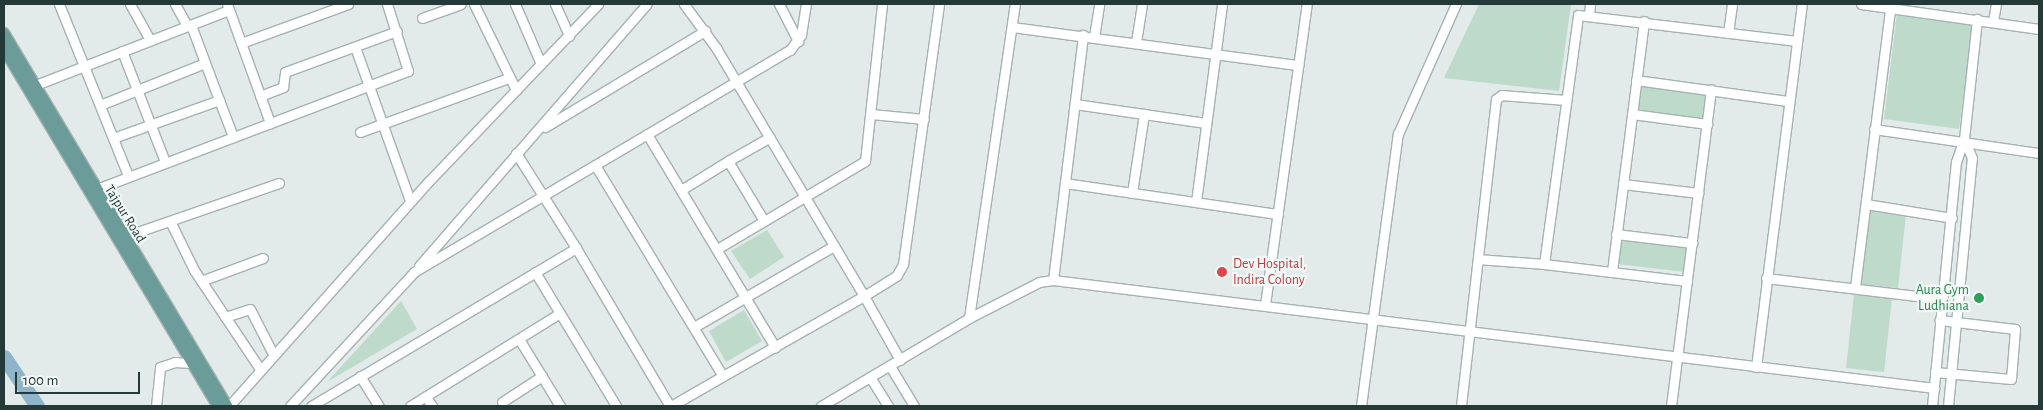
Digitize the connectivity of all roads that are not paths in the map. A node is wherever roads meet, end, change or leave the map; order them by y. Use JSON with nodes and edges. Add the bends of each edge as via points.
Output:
{"nodes":[{"id":1,"x":59,"y":4,"type":"edge"},
{"id":2,"x":130,"y":4,"type":"edge"},
{"id":3,"x":175,"y":4,"type":"edge"},
{"id":4,"x":348,"y":4,"type":"edge"},
{"id":5,"x":387,"y":4,"type":"edge"},
{"id":6,"x":461,"y":4,"type":"edge"},
{"id":7,"x":474,"y":4,"type":"edge"},
{"id":8,"x":515,"y":4,"type":"edge"},
{"id":9,"x":555,"y":4,"type":"edge"},
{"id":10,"x":647,"y":4,"type":"edge"},
{"id":11,"x":684,"y":4,"type":"edge"},
{"id":12,"x":779,"y":4,"type":"edge"},
{"id":13,"x":806,"y":4,"type":"edge"},
{"id":14,"x":882,"y":4,"type":"edge"},
{"id":15,"x":939,"y":4,"type":"edge"},
{"id":16,"x":1015,"y":4,"type":"edge"},
{"id":17,"x":1099,"y":4,"type":"edge"},
{"id":18,"x":1142,"y":4,"type":"edge"},
{"id":19,"x":1222,"y":4,"type":"edge"},
{"id":20,"x":1307,"y":4,"type":"edge"},
{"id":21,"x":1456,"y":4,"type":"edge"},
{"id":22,"x":1590,"y":4,"type":"edge"},
{"id":23,"x":1732,"y":4,"type":"edge"},
{"id":24,"x":1802,"y":4,"type":"edge"},
{"id":25,"x":1861,"y":4,"type":"edge"},
{"id":26,"x":1996,"y":4,"type":"edge"},
{"id":27,"x":596,"y":5,"type":"edge"},
{"id":28,"x":1877,"y":5,"type":"edge"},
{"id":29,"x":229,"y":6,"type":"edge"},
{"id":30,"x":326,"y":8,"type":"edge"},
{"id":31,"x":1890,"y":8,"type":"junction"},
{"id":32,"x":1589,"y":15,"type":"junction"},
{"id":33,"x":422,"y":18,"type":"dead end"},
{"id":34,"x":1977,"y":19,"type":"junction"},
{"id":35,"x":1644,"y":21,"type":"junction"},
{"id":36,"x":1993,"y":21,"type":"junction"},
{"id":37,"x":189,"y":25,"type":"junction"},
{"id":38,"x":1012,"y":27,"type":"junction"},
{"id":39,"x":2039,"y":29,"type":"edge"},
{"id":40,"x":398,"y":31,"type":"junction"},
{"id":41,"x":705,"y":31,"type":"junction"},
{"id":42,"x":4,"y":33,"type":"edge"},
{"id":43,"x":1728,"y":33,"type":"junction"},
{"id":44,"x":1083,"y":35,"type":"junction"},
{"id":45,"x":568,"y":36,"type":"junction"},
{"id":46,"x":1094,"y":36,"type":"junction"},
{"id":47,"x":150,"y":40,"type":"junction"},
{"id":48,"x":798,"y":41,"type":"junction"},
{"id":49,"x":1796,"y":41,"type":"junction"},
{"id":50,"x":1136,"y":42,"type":"junction"},
{"id":51,"x":241,"y":43,"type":"junction"},
{"id":52,"x":355,"y":47,"type":"junction"},
{"id":53,"x":4,"y":49,"type":"edge"},
{"id":54,"x":122,"y":51,"type":"junction"},
{"id":55,"x":1215,"y":53,"type":"junction"},
{"id":56,"x":205,"y":63,"type":"junction"},
{"id":57,"x":542,"y":64,"type":"junction"},
{"id":58,"x":84,"y":65,"type":"junction"},
{"id":59,"x":1298,"y":65,"type":"junction"},
{"id":60,"x":508,"y":78,"type":"junction"},
{"id":61,"x":1636,"y":80,"type":"junction"},
{"id":62,"x":737,"y":81,"type":"junction"},
{"id":63,"x":33,"y":86,"type":"junction"},
{"id":64,"x":370,"y":86,"type":"junction"},
{"id":65,"x":138,"y":90,"type":"junction"},
{"id":66,"x":516,"y":90,"type":"junction"},
{"id":67,"x":1711,"y":90,"type":"junction"},
{"id":68,"x":260,"y":96,"type":"junction"},
{"id":69,"x":219,"y":100,"type":"junction"},
{"id":70,"x":1565,"y":100,"type":"junction"},
{"id":71,"x":1788,"y":101,"type":"junction"},
{"id":72,"x":1075,"y":104,"type":"junction"},
{"id":73,"x":100,"y":105,"type":"junction"},
{"id":74,"x":871,"y":114,"type":"junction"},
{"id":75,"x":1144,"y":114,"type":"junction"},
{"id":76,"x":1632,"y":114,"type":"junction"},
{"id":77,"x":924,"y":120,"type":"junction"},
{"id":78,"x":270,"y":123,"type":"junction"},
{"id":79,"x":1206,"y":123,"type":"junction"},
{"id":80,"x":150,"y":124,"type":"junction"},
{"id":81,"x":384,"y":124,"type":"junction"},
{"id":82,"x":1707,"y":124,"type":"junction"},
{"id":83,"x":1874,"y":129,"type":"junction"},
{"id":84,"x":539,"y":131,"type":"junction"},
{"id":85,"x":360,"y":132,"type":"dead end"},
{"id":86,"x":647,"y":134,"type":"junction"},
{"id":87,"x":232,"y":137,"type":"junction"},
{"id":88,"x":770,"y":137,"type":"junction"},
{"id":89,"x":113,"y":138,"type":"junction"},
{"id":90,"x":1964,"y":139,"type":"junction"},
{"id":91,"x":516,"y":153,"type":"junction"},
{"id":92,"x":2039,"y":153,"type":"edge"},
{"id":93,"x":728,"y":161,"type":"junction"},
{"id":94,"x":165,"y":162,"type":"junction"},
{"id":95,"x":595,"y":165,"type":"junction"},
{"id":96,"x":128,"y":176,"type":"junction"},
{"id":97,"x":82,"y":178,"type":"junction"},
{"id":98,"x":279,"y":183,"type":"dead end"},
{"id":99,"x":1065,"y":184,"type":"junction"},
{"id":100,"x":1623,"y":184,"type":"junction"},
{"id":101,"x":94,"y":190,"type":"junction"},
{"id":102,"x":681,"y":190,"type":"junction"},
{"id":103,"x":1132,"y":193,"type":"junction"},
{"id":104,"x":1698,"y":193,"type":"junction"},
{"id":105,"x":545,"y":195,"type":"junction"},
{"id":106,"x":806,"y":197,"type":"junction"},
{"id":107,"x":410,"y":201,"type":"junction"},
{"id":108,"x":1196,"y":202,"type":"junction"},
{"id":109,"x":1866,"y":204,"type":"junction"},
{"id":110,"x":1278,"y":214,"type":"junction"},
{"id":111,"x":1952,"y":218,"type":"junction"},
{"id":112,"x":170,"y":220,"type":"junction"},
{"id":113,"x":764,"y":221,"type":"junction"},
{"id":114,"x":1616,"y":234,"type":"junction"},
{"id":115,"x":123,"y":237,"type":"junction"},
{"id":116,"x":1692,"y":243,"type":"junction"},
{"id":117,"x":834,"y":246,"type":"junction"},
{"id":118,"x":576,"y":248,"type":"junction"},
{"id":119,"x":717,"y":249,"type":"junction"},
{"id":120,"x":263,"y":258,"type":"dead end"},
{"id":121,"x":1478,"y":259,"type":"junction"},
{"id":122,"x":1544,"y":264,"type":"junction"},
{"id":123,"x":1612,"y":271,"type":"junction"},
{"id":124,"x":414,"y":272,"type":"junction"},
{"id":125,"x":535,"y":272,"type":"junction"},
{"id":126,"x":1766,"y":278,"type":"junction"},
{"id":127,"x":1053,"y":280,"type":"junction"},
{"id":128,"x":201,"y":281,"type":"junction"},
{"id":129,"x":1687,"y":281,"type":"junction"},
{"id":130,"x":1855,"y":287,"type":"junction"},
{"id":131,"x":864,"y":296,"type":"junction"},
{"id":132,"x":747,"y":297,"type":"junction"},
{"id":133,"x":1942,"y":299,"type":"junction"},
{"id":134,"x":1265,"y":305,"type":"junction"},
{"id":135,"x":560,"y":313,"type":"junction"},
{"id":136,"x":225,"y":316,"type":"junction"},
{"id":137,"x":969,"y":318,"type":"junction"},
{"id":138,"x":1374,"y":319,"type":"junction"},
{"id":139,"x":1940,"y":320,"type":"junction"},
{"id":140,"x":1956,"y":322,"type":"junction"},
{"id":141,"x":694,"y":328,"type":"junction"},
{"id":142,"x":1470,"y":330,"type":"junction"},
{"id":143,"x":519,"y":339,"type":"junction"},
{"id":144,"x":775,"y":347,"type":"junction"},
{"id":145,"x":273,"y":354,"type":"junction"},
{"id":146,"x":1678,"y":356,"type":"junction"},
{"id":147,"x":900,"y":360,"type":"junction"},
{"id":148,"x":191,"y":363,"type":"junction"},
{"id":149,"x":890,"y":366,"type":"junction"},
{"id":150,"x":1756,"y":367,"type":"junction"},
{"id":151,"x":260,"y":369,"type":"junction"},
{"id":152,"x":1936,"y":372,"type":"junction"},
{"id":153,"x":1950,"y":373,"type":"junction"},
{"id":154,"x":360,"y":376,"type":"junction"},
{"id":155,"x":542,"y":376,"type":"junction"},
{"id":156,"x":723,"y":376,"type":"junction"},
{"id":157,"x":870,"y":377,"type":"junction"},
{"id":158,"x":1934,"y":388,"type":"junction"},
{"id":159,"x":301,"y":393,"type":"junction"},
{"id":160,"x":426,"y":396,"type":"junction"},
{"id":161,"x":886,"y":403,"type":"edge"},
{"id":162,"x":500,"y":405,"type":"edge"},
{"id":163,"x":156,"y":406,"type":"edge"},
{"id":164,"x":218,"y":406,"type":"edge"},
{"id":165,"x":228,"y":406,"type":"edge"},
{"id":166,"x":290,"y":406,"type":"edge"},
{"id":167,"x":310,"y":406,"type":"edge"},
{"id":168,"x":379,"y":406,"type":"edge"},
{"id":169,"x":410,"y":406,"type":"edge"},
{"id":170,"x":432,"y":406,"type":"edge"},
{"id":171,"x":560,"y":406,"type":"edge"},
{"id":172,"x":616,"y":406,"type":"edge"},
{"id":173,"x":671,"y":406,"type":"edge"},
{"id":174,"x":821,"y":406,"type":"edge"},
{"id":175,"x":875,"y":406,"type":"edge"},
{"id":176,"x":914,"y":406,"type":"edge"},
{"id":177,"x":1361,"y":406,"type":"edge"},
{"id":178,"x":1462,"y":406,"type":"edge"},
{"id":179,"x":1672,"y":406,"type":"edge"},
{"id":180,"x":1932,"y":406,"type":"edge"},
{"id":181,"x":1948,"y":406,"type":"edge"}],
"edges":[{"from":1,"to":58,"type":"street"},
{"from":2,"to":47,"type":"street"},
{"from":3,"to":37,"type":"street"},
{"from":4,"to":30,"type":"street"},
{"from":5,"to":40,"type":"street"},
{"from":6,"to":33,"type":"street"},
{"from":7,"to":60,"type":"street"},
{"from":8,"to":57,"type":"street"},
{"from":9,"to":45,"type":"street"},
{"from":10,"to":84,"type":"street"},
{"from":11,"to":41,"type":"street"},
{"from":12,"to":48,"type":"street"},
{"from":13,"to":48,"type":"street"},
{"from":14,"to":74,"type":"street"},
{"from":15,"to":77,"type":"street"},
{"from":16,"to":38,"type":"street"},
{"from":17,"to":46,"type":"street"},
{"from":18,"to":50,"type":"street"},
{"from":19,"to":55,"type":"street"},
{"from":20,"to":59,"type":"street"},
{"from":21,"to":138,"type":"street","via":[[1398,134]]},
{"from":22,"to":32,"type":"street"},
{"from":23,"to":43,"type":"street"},
{"from":24,"to":49,"type":"street"},
{"from":25,"to":28,"type":"street"},
{"from":26,"to":36,"type":"street"},
{"from":27,"to":45,"type":"street"},
{"from":28,"to":31,"type":"street"},
{"from":29,"to":37,"type":"street"},
{"from":29,"to":51,"type":"street"},
{"from":30,"to":51,"type":"street"},
{"from":31,"to":34,"type":"street"},
{"from":31,"to":83,"type":"street"},
{"from":32,"to":35,"type":"street"},
{"from":32,"to":70,"type":"street","via":[[1578,15],[1575,20]]},
{"from":34,"to":36,"type":"street"},
{"from":34,"to":90,"type":"street"},
{"from":35,"to":43,"type":"street"},
{"from":35,"to":61,"type":"street"},
{"from":36,"to":39,"type":"street"},
{"from":37,"to":47,"type":"street"},
{"from":37,"to":56,"type":"street"},
{"from":38,"to":44,"type":"street"},
{"from":38,"to":137,"type":"street"},
{"from":40,"to":52,"type":"street"},
{"from":40,"to":64,"type":"street","via":[[410,68]]},
{"from":41,"to":62,"type":"street"},
{"from":41,"to":84,"type":"street"},
{"from":42,"to":63,"type":"main road","name":"Tajpur Road"},
{"from":43,"to":49,"type":"street"},
{"from":44,"to":46,"type":"street"},
{"from":44,"to":72,"type":"street"},
{"from":45,"to":57,"type":"street"},
{"from":46,"to":50,"type":"street"},
{"from":47,"to":54,"type":"street"},
{"from":48,"to":62,"type":"street"},
{"from":49,"to":71,"type":"street"},
{"from":50,"to":55,"type":"street"},
{"from":51,"to":68,"type":"street"},
{"from":52,"to":64,"type":"street"},
{"from":52,"to":68,"type":"street","via":[[285,72],[283,87]]},
{"from":53,"to":97,"type":"main road","name":"Tajpur Road"},
{"from":54,"to":58,"type":"street"},
{"from":54,"to":65,"type":"street"},
{"from":55,"to":59,"type":"street"},
{"from":55,"to":79,"type":"street"},
{"from":56,"to":65,"type":"street"},
{"from":56,"to":69,"type":"street"},
{"from":57,"to":66,"type":"street"},
{"from":58,"to":63,"type":"street"},
{"from":58,"to":73,"type":"street"},
{"from":59,"to":110,"type":"street"},
{"from":60,"to":66,"type":"street"},
{"from":60,"to":81,"type":"street"},
{"from":61,"to":67,"type":"street"},
{"from":61,"to":76,"type":"street"},
{"from":62,"to":86,"type":"street"},
{"from":62,"to":88,"type":"street"},
{"from":63,"to":97,"type":"main road","name":"Tajpur Road"},
{"from":64,"to":78,"type":"street"},
{"from":64,"to":81,"type":"street"},
{"from":65,"to":73,"type":"street"},
{"from":65,"to":80,"type":"street"},
{"from":66,"to":107,"type":"street"},
{"from":67,"to":71,"type":"street"},
{"from":67,"to":82,"type":"street"},
{"from":68,"to":78,"type":"street"},
{"from":69,"to":80,"type":"street"},
{"from":69,"to":87,"type":"street"},
{"from":70,"to":121,"type":"street","via":[[1497,96]]},
{"from":70,"to":122,"type":"street"},
{"from":71,"to":126,"type":"street"},
{"from":72,"to":75,"type":"street"},
{"from":72,"to":99,"type":"street"},
{"from":73,"to":89,"type":"street"},
{"from":74,"to":77,"type":"street"},
{"from":74,"to":106,"type":"street","via":[[868,152],[862,165]]},
{"from":75,"to":79,"type":"street"},
{"from":75,"to":103,"type":"street"},
{"from":76,"to":82,"type":"street"},
{"from":76,"to":100,"type":"street"},
{"from":77,"to":131,"type":"street","via":[[902,268]]},
{"from":78,"to":87,"type":"street"},
{"from":79,"to":108,"type":"street"},
{"from":80,"to":89,"type":"street"},
{"from":80,"to":94,"type":"street"},
{"from":81,"to":85,"type":"street"},
{"from":81,"to":107,"type":"street"},
{"from":82,"to":104,"type":"street"},
{"from":83,"to":90,"type":"street"},
{"from":83,"to":109,"type":"street"},
{"from":84,"to":91,"type":"street"},
{"from":86,"to":95,"type":"street"},
{"from":86,"to":102,"type":"street"},
{"from":87,"to":94,"type":"street"},
{"from":88,"to":93,"type":"street"},
{"from":88,"to":106,"type":"street"},
{"from":89,"to":96,"type":"street"},
{"from":90,"to":92,"type":"street"},
{"from":90,"to":111,"type":"street","via":[[1956,162]]},
{"from":90,"to":140,"type":"street","via":[[1972,158]]},
{"from":91,"to":105,"type":"street"},
{"from":91,"to":124,"type":"street"},
{"from":93,"to":102,"type":"street"},
{"from":93,"to":113,"type":"street"},
{"from":94,"to":96,"type":"street"},
{"from":95,"to":105,"type":"street"},
{"from":95,"to":141,"type":"street"},
{"from":96,"to":101,"type":"street"},
{"from":97,"to":101,"type":"main road","name":"Tajpur Road"},
{"from":97,"to":148,"type":"main road","name":"Tajpur Road"},
{"from":98,"to":112,"type":"street"},
{"from":99,"to":103,"type":"street"},
{"from":99,"to":127,"type":"street"},
{"from":100,"to":104,"type":"street"},
{"from":100,"to":114,"type":"street"},
{"from":101,"to":115,"type":"main road","name":"Tajpur Road"},
{"from":102,"to":119,"type":"street"},
{"from":103,"to":108,"type":"street"},
{"from":104,"to":116,"type":"street"},
{"from":105,"to":118,"type":"street"},
{"from":105,"to":124,"type":"street"},
{"from":106,"to":113,"type":"street"},
{"from":106,"to":117,"type":"street"},
{"from":107,"to":145,"type":"street"},
{"from":108,"to":110,"type":"street"},
{"from":109,"to":111,"type":"street"},
{"from":109,"to":130,"type":"street"},
{"from":110,"to":134,"type":"street"},
{"from":111,"to":133,"type":"street"},
{"from":112,"to":115,"type":"street"},
{"from":112,"to":128,"type":"street"},
{"from":113,"to":119,"type":"street"},
{"from":114,"to":116,"type":"street"},
{"from":114,"to":123,"type":"street"},
{"from":115,"to":165,"type":"main road","name":"Tajpur Road"},
{"from":116,"to":129,"type":"street"},
{"from":117,"to":131,"type":"street"},
{"from":117,"to":132,"type":"street"},
{"from":118,"to":125,"type":"street"},
{"from":118,"to":173,"type":"street"},
{"from":119,"to":132,"type":"street"},
{"from":120,"to":128,"type":"street"},
{"from":121,"to":122,"type":"street"},
{"from":121,"to":142,"type":"street"},
{"from":122,"to":123,"type":"street"},
{"from":123,"to":129,"type":"street"},
{"from":124,"to":159,"type":"street"},
{"from":125,"to":135,"type":"street"},
{"from":125,"to":154,"type":"street"},
{"from":126,"to":130,"type":"street"},
{"from":126,"to":150,"type":"street"},
{"from":127,"to":134,"type":"street"},
{"from":127,"to":137,"type":"street","via":[[1039,282]]},
{"from":128,"to":136,"type":"street"},
{"from":129,"to":146,"type":"street"},
{"from":130,"to":133,"type":"street"},
{"from":131,"to":144,"type":"street"},
{"from":131,"to":147,"type":"street"},
{"from":132,"to":141,"type":"street"},
{"from":132,"to":144,"type":"street"},
{"from":133,"to":139,"type":"street"},
{"from":134,"to":138,"type":"street"},
{"from":135,"to":143,"type":"street"},
{"from":135,"to":172,"type":"street"},
{"from":136,"to":145,"type":"street","via":[[250,309]]},
{"from":136,"to":151,"type":"street"},
{"from":137,"to":147,"type":"street"},
{"from":138,"to":142,"type":"street"},
{"from":138,"to":177,"type":"street"},
{"from":139,"to":140,"type":"street"},
{"from":139,"to":152,"type":"street"},
{"from":140,"to":153,"type":"street"},
{"from":140,"to":153,"type":"street","via":[[2015,328],[2011,379]]},
{"from":141,"to":156,"type":"street"},
{"from":142,"to":146,"type":"street"},
{"from":142,"to":178,"type":"street"},
{"from":143,"to":155,"type":"street"},
{"from":143,"to":160,"type":"street"},
{"from":144,"to":156,"type":"street"},
{"from":145,"to":151,"type":"street"},
{"from":146,"to":150,"type":"street"},
{"from":146,"to":179,"type":"street"},
{"from":147,"to":149,"type":"street"},
{"from":148,"to":163,"type":"street","via":[[175,362],[160,368]]},
{"from":148,"to":164,"type":"main road","name":"Tajpur Road"},
{"from":149,"to":157,"type":"street"},
{"from":149,"to":176,"type":"street"},
{"from":150,"to":158,"type":"street"},
{"from":151,"to":165,"type":"street"},
{"from":152,"to":153,"type":"street"},
{"from":152,"to":158,"type":"street"},
{"from":153,"to":181,"type":"street"},
{"from":154,"to":167,"type":"street"},
{"from":154,"to":168,"type":"street"},
{"from":155,"to":162,"type":"street"},
{"from":155,"to":171,"type":"street"},
{"from":156,"to":173,"type":"street"},
{"from":157,"to":161,"type":"street"},
{"from":157,"to":174,"type":"street"},
{"from":158,"to":180,"type":"street"},
{"from":159,"to":166,"type":"street"},
{"from":159,"to":167,"type":"street"},
{"from":160,"to":169,"type":"street"},
{"from":160,"to":170,"type":"street"},
{"from":161,"to":175,"type":"street"}]}
